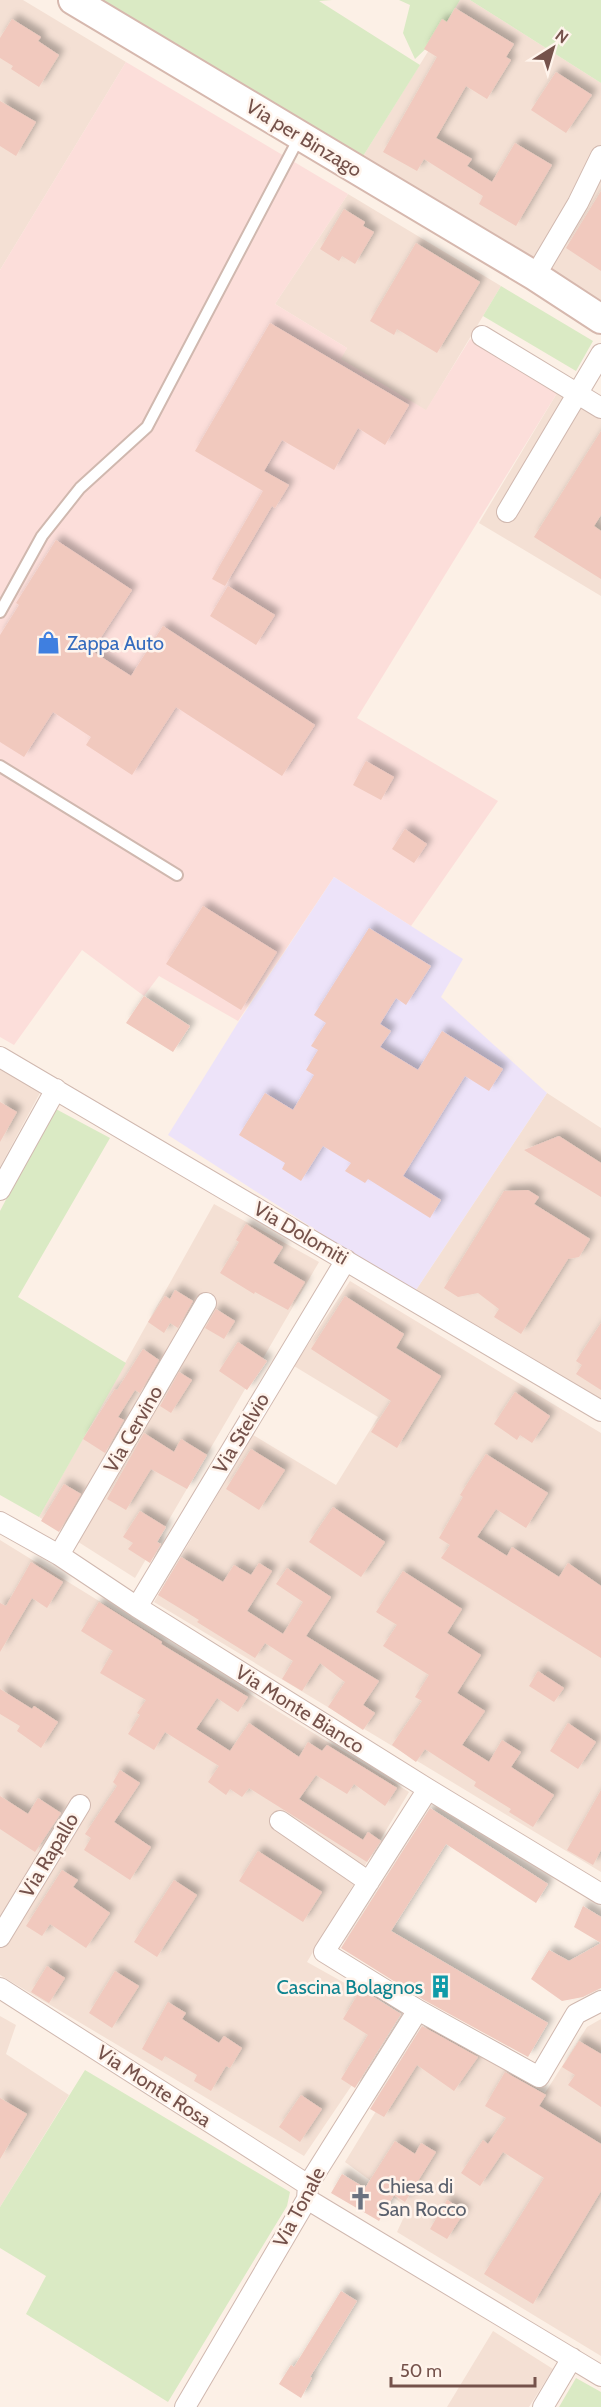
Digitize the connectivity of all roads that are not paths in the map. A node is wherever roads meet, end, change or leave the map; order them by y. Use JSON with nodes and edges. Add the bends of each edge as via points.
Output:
{"nodes":[{"id":1,"x":73,"y":0,"type":"edge"},
{"id":2,"x":300,"y":136,"type":"junction"},
{"id":3,"x":601,"y":156,"type":"edge"},
{"id":4,"x":535,"y":276,"type":"junction"},
{"id":5,"x":601,"y":319,"type":"edge"},
{"id":6,"x":482,"y":336,"type":"dead end"},
{"id":7,"x":601,"y":354,"type":"edge"},
{"id":8,"x":578,"y":394,"type":"junction"},
{"id":9,"x":601,"y":408,"type":"edge"},
{"id":10,"x":507,"y":512,"type":"dead end"},
{"id":11,"x":0,"y":612,"type":"edge"},
{"id":12,"x":0,"y":766,"type":"edge"},
{"id":13,"x":177,"y":875,"type":"dead end"},
{"id":14,"x":0,"y":1057,"type":"edge"},
{"id":15,"x":56,"y":1089,"type":"junction"},
{"id":16,"x":0,"y":1190,"type":"edge"},
{"id":17,"x":346,"y":1260,"type":"junction"},
{"id":18,"x":206,"y":1303,"type":"dead end"},
{"id":19,"x":601,"y":1411,"type":"edge"},
{"id":20,"x":0,"y":1522,"type":"edge"},
{"id":21,"x":59,"y":1555,"type":"junction"},
{"id":22,"x":137,"y":1607,"type":"junction"},
{"id":23,"x":428,"y":1790,"type":"junction"},
{"id":24,"x":80,"y":1805,"type":"dead end"},
{"id":25,"x":280,"y":1821,"type":"dead end"},
{"id":26,"x":369,"y":1882,"type":"junction"},
{"id":27,"x":601,"y":1894,"type":"edge"},
{"id":28,"x":0,"y":1937,"type":"edge"},
{"id":29,"x":0,"y":1988,"type":"edge"},
{"id":30,"x":601,"y":2001,"type":"edge"},
{"id":31,"x":418,"y":2010,"type":"junction"},
{"id":32,"x":308,"y":2192,"type":"junction"},
{"id":33,"x":572,"y":2358,"type":"junction"},
{"id":34,"x":601,"y":2376,"type":"edge"},
{"id":35,"x":185,"y":2407,"type":"edge"},
{"id":36,"x":543,"y":2407,"type":"edge"}],
"edges":[{"from":1,"to":2,"type":"main road","name":"Via per Binzago"},
{"from":2,"to":4,"type":"main road","name":"Via per Binzago"},
{"from":2,"to":11,"type":"lane","via":[[147,427],[80,488],[42,536]]},
{"from":3,"to":4,"type":"street"},
{"from":4,"to":5,"type":"main road","name":"Via per Binzago"},
{"from":6,"to":8,"type":"street"},
{"from":7,"to":8,"type":"street"},
{"from":8,"to":9,"type":"street"},
{"from":8,"to":10,"type":"street"},
{"from":12,"to":13,"type":"lane"},
{"from":14,"to":15,"type":"street","name":"Via Dolomiti"},
{"from":15,"to":16,"type":"street"},
{"from":15,"to":17,"type":"street","name":"Via Dolomiti"},
{"from":17,"to":19,"type":"street","name":"Via Dolomiti"},
{"from":17,"to":22,"type":"street","name":"Via Stelvio"},
{"from":18,"to":21,"type":"street","name":"Via Cervino"},
{"from":20,"to":21,"type":"street","name":"Via Monte Bianco"},
{"from":21,"to":22,"type":"street","name":"Via Monte Bianco"},
{"from":22,"to":23,"type":"street","name":"Via Monte Bianco"},
{"from":23,"to":26,"type":"street"},
{"from":23,"to":27,"type":"street","name":"Via Monte Bianco"},
{"from":24,"to":28,"type":"street","name":"Via Rapallo"},
{"from":25,"to":26,"type":"street"},
{"from":26,"to":31,"type":"street","via":[[324,1953]]},
{"from":29,"to":32,"type":"street","name":"Via Monte Rosa"},
{"from":30,"to":31,"type":"street","via":[[576,2014],[538,2077]]},
{"from":31,"to":32,"type":"street","name":"Via Tonale"},
{"from":32,"to":33,"type":"street","name":"Via Monte Rosa"},
{"from":32,"to":35,"type":"street","name":"Via Tonale"},
{"from":33,"to":34,"type":"street","name":"Via Monte Rosa"},
{"from":33,"to":36,"type":"street"}]}
